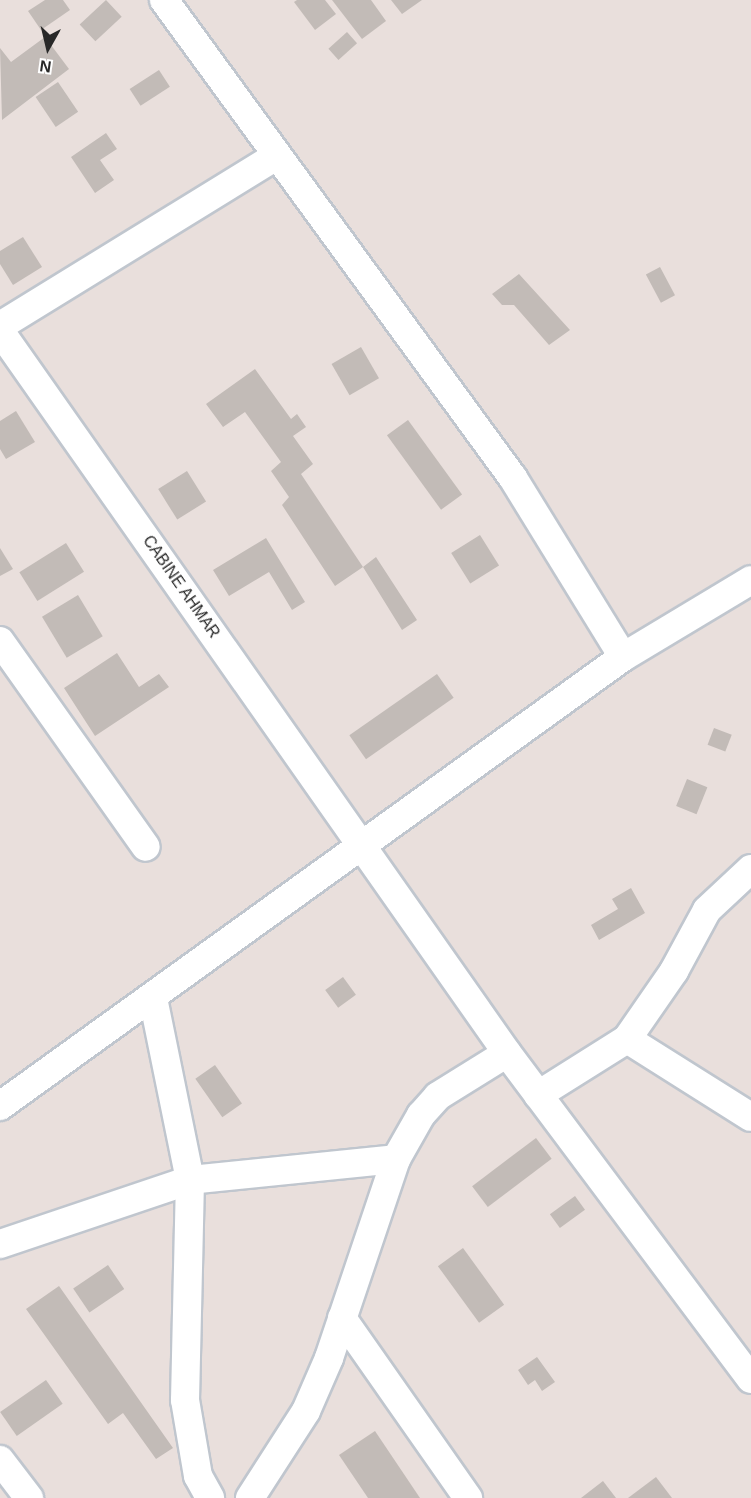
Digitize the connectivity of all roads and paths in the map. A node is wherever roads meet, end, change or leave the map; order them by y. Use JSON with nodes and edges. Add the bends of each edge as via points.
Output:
{"nodes":[{"id":1,"x":164,"y":0,"type":"edge"},
{"id":2,"x":276,"y":156,"type":"junction"},
{"id":3,"x":0,"y":326,"type":"edge"},
{"id":4,"x":0,"y":331,"type":"edge"},
{"id":5,"x":751,"y":580,"type":"edge"},
{"id":6,"x":0,"y":641,"type":"edge"},
{"id":7,"x":623,"y":657,"type":"junction"},
{"id":8,"x":362,"y":844,"type":"junction"},
{"id":9,"x":146,"y":847,"type":"dead end"},
{"id":10,"x":751,"y":869,"type":"edge"},
{"id":11,"x":153,"y":999,"type":"junction"},
{"id":12,"x":627,"y":1039,"type":"junction"},
{"id":13,"x":507,"y":1053,"type":"junction"},
{"id":14,"x":538,"y":1095,"type":"junction"},
{"id":15,"x":0,"y":1106,"type":"edge"},
{"id":16,"x":751,"y":1117,"type":"edge"},
{"id":17,"x":396,"y":1159,"type":"junction"},
{"id":18,"x":190,"y":1180,"type":"junction"},
{"id":19,"x":0,"y":1244,"type":"edge"},
{"id":20,"x":342,"y":1317,"type":"junction"},
{"id":21,"x":751,"y":1379,"type":"edge"},
{"id":22,"x":0,"y":1460,"type":"edge"},
{"id":23,"x":28,"y":1498,"type":"edge"},
{"id":24,"x":210,"y":1498,"type":"edge"},
{"id":25,"x":250,"y":1498,"type":"edge"},
{"id":26,"x":468,"y":1498,"type":"edge"}],
"edges":[{"from":1,"to":2,"type":"street"},
{"from":2,"to":3,"type":"street"},
{"from":2,"to":7,"type":"street","via":[[513,478]]},
{"from":4,"to":8,"type":"street","name":"CABINE AHMAR"},
{"from":5,"to":7,"type":"street"},
{"from":6,"to":9,"type":"street"},
{"from":7,"to":8,"type":"street"},
{"from":8,"to":11,"type":"street"},
{"from":8,"to":13,"type":"street","name":"CABINE AHMAR"},
{"from":10,"to":12,"type":"street","via":[[707,910],[674,971]]},
{"from":11,"to":15,"type":"street"},
{"from":11,"to":18,"type":"street"},
{"from":12,"to":14,"type":"street"},
{"from":12,"to":16,"type":"street"},
{"from":13,"to":14,"type":"street","name":"CABINE AHMAR"},
{"from":13,"to":17,"type":"street","via":[[438,1096],[421,1115]]},
{"from":14,"to":21,"type":"street","name":"CABINE AHMAR"},
{"from":17,"to":18,"type":"street"},
{"from":17,"to":20,"type":"street"},
{"from":18,"to":19,"type":"street"},
{"from":18,"to":24,"type":"street","via":[[185,1400],[198,1476]]},
{"from":20,"to":25,"type":"street","via":[[306,1411]]},
{"from":20,"to":26,"type":"street"},
{"from":22,"to":23,"type":"street"}]}
